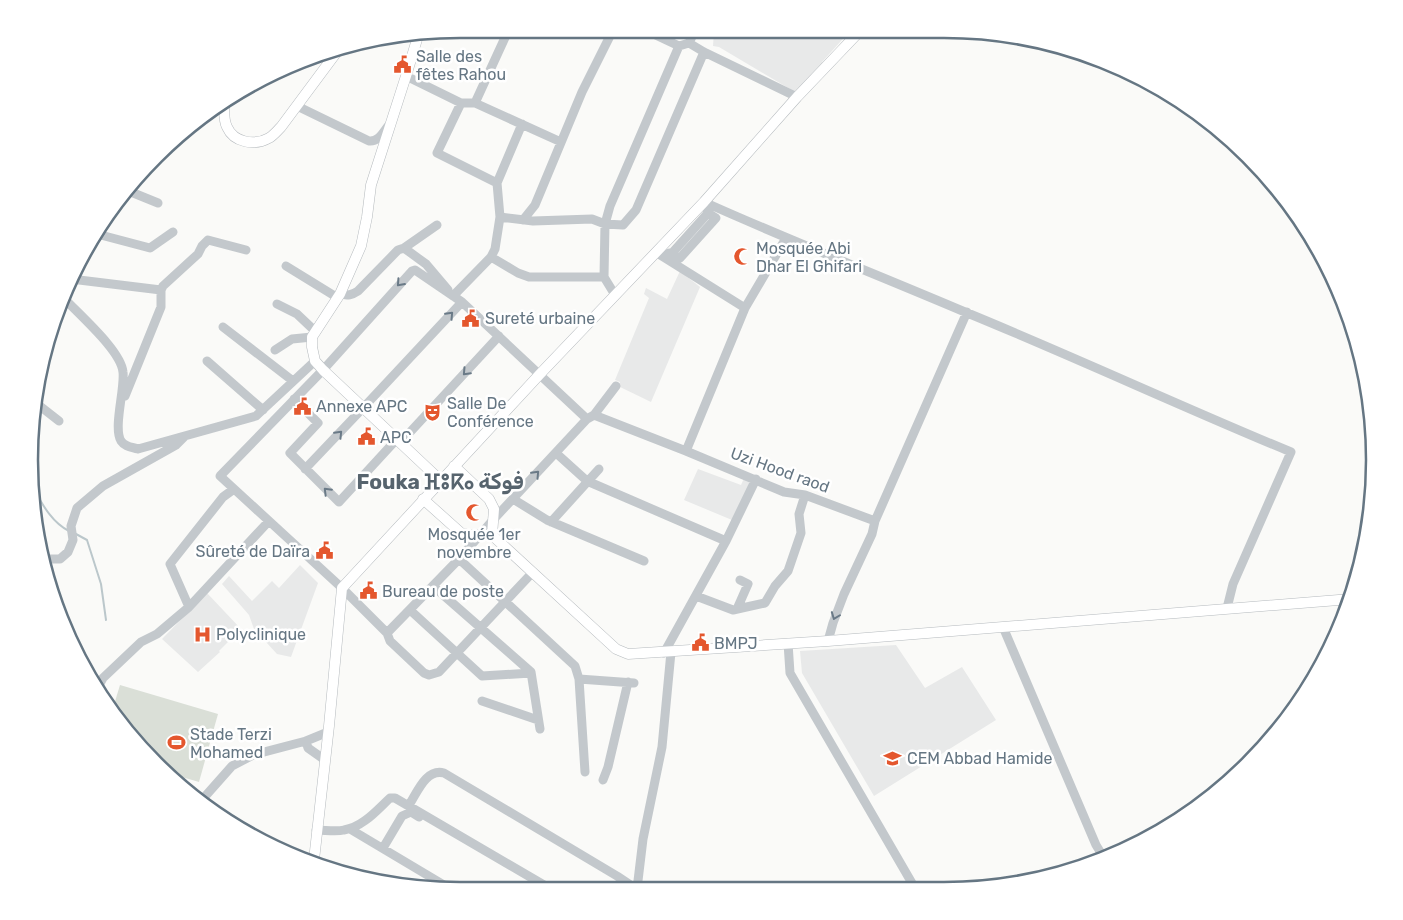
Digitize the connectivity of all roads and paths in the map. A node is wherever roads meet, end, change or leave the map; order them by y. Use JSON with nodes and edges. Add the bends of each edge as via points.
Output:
{"nodes":[{"id":1,"x":505,"y":38,"type":"edge"},
{"id":2,"x":609,"y":38,"type":"edge"},
{"id":3,"x":665,"y":38,"type":"edge"},
{"id":4,"x":691,"y":38,"type":"edge"},
{"id":5,"x":853,"y":38,"type":"edge"},
{"id":6,"x":417,"y":40,"type":"edge"},
{"id":7,"x":689,"y":43,"type":"junction"},
{"id":8,"x":679,"y":46,"type":"junction"},
{"id":9,"x":704,"y":52,"type":"junction"},
{"id":10,"x":333,"y":57,"type":"edge"},
{"id":11,"x":406,"y":76,"type":"junction"},
{"id":12,"x":797,"y":97,"type":"junction"},
{"id":13,"x":462,"y":103,"type":"junction"},
{"id":14,"x":475,"y":103,"type":"junction"},
{"id":15,"x":297,"y":106,"type":"junction"},
{"id":16,"x":224,"y":109,"type":"edge"},
{"id":17,"x":391,"y":123,"type":"junction"},
{"id":18,"x":522,"y":124,"type":"junction"},
{"id":19,"x":561,"y":142,"type":"junction"},
{"id":20,"x":497,"y":183,"type":"junction"},
{"id":21,"x":133,"y":193,"type":"edge"},
{"id":22,"x":704,"y":202,"type":"junction"},
{"id":23,"x":158,"y":203,"type":"dead end"},
{"id":24,"x":500,"y":217,"type":"junction"},
{"id":25,"x":523,"y":220,"type":"junction"},
{"id":26,"x":605,"y":224,"type":"junction"},
{"id":27,"x":437,"y":225,"type":"dead end"},
{"id":28,"x":173,"y":232,"type":"dead end"},
{"id":29,"x":102,"y":235,"type":"edge"},
{"id":30,"x":786,"y":238,"type":"junction"},
{"id":31,"x":404,"y":248,"type":"junction"},
{"id":32,"x":246,"y":250,"type":"dead end"},
{"id":33,"x":660,"y":254,"type":"junction"},
{"id":34,"x":491,"y":257,"type":"junction"},
{"id":35,"x":286,"y":266,"type":"dead end"},
{"id":36,"x":604,"y":277,"type":"junction"},
{"id":37,"x":78,"y":280,"type":"edge"},
{"id":38,"x":161,"y":290,"type":"junction"},
{"id":39,"x":614,"y":295,"type":"junction"},
{"id":40,"x":339,"y":296,"type":"junction"},
{"id":41,"x":453,"y":296,"type":"junction"},
{"id":42,"x":462,"y":302,"type":"junction"},
{"id":43,"x":68,"y":303,"type":"edge"},
{"id":44,"x":277,"y":304,"type":"dead end"},
{"id":45,"x":745,"y":308,"type":"junction"},
{"id":46,"x":967,"y":312,"type":"junction"},
{"id":47,"x":223,"y":326,"type":"dead end"},
{"id":48,"x":314,"y":334,"type":"junction"},
{"id":49,"x":499,"y":336,"type":"junction"},
{"id":50,"x":275,"y":350,"type":"dead end"},
{"id":51,"x":207,"y":361,"type":"dead end"},
{"id":52,"x":315,"y":361,"type":"junction"},
{"id":53,"x":323,"y":370,"type":"junction"},
{"id":54,"x":540,"y":374,"type":"junction"},
{"id":55,"x":294,"y":381,"type":"junction"},
{"id":56,"x":616,"y":386,"type":"dead end"},
{"id":57,"x":294,"y":399,"type":"junction"},
{"id":58,"x":121,"y":406,"type":"junction"},
{"id":59,"x":41,"y":407,"type":"edge"},
{"id":60,"x":363,"y":408,"type":"junction"},
{"id":61,"x":263,"y":410,"type":"junction"},
{"id":62,"x":591,"y":417,"type":"junction"},
{"id":63,"x":59,"y":421,"type":"dead end"},
{"id":64,"x":185,"y":436,"type":"junction"},
{"id":65,"x":398,"y":441,"type":"junction"},
{"id":66,"x":686,"y":450,"type":"junction"},
{"id":67,"x":556,"y":453,"type":"junction"},
{"id":68,"x":454,"y":466,"type":"junction"},
{"id":69,"x":305,"y":468,"type":"junction"},
{"id":70,"x":599,"y":468,"type":"dead end"},
{"id":71,"x":756,"y":479,"type":"junction"},
{"id":72,"x":440,"y":480,"type":"junction"},
{"id":73,"x":587,"y":481,"type":"junction"},
{"id":74,"x":234,"y":489,"type":"junction"},
{"id":75,"x":805,"y":495,"type":"junction"},
{"id":76,"x":423,"y":499,"type":"junction"},
{"id":77,"x":513,"y":499,"type":"junction"},
{"id":78,"x":493,"y":520,"type":"junction"},
{"id":79,"x":269,"y":521,"type":"junction"},
{"id":80,"x":875,"y":521,"type":"junction"},
{"id":81,"x":551,"y":522,"type":"junction"},
{"id":82,"x":492,"y":534,"type":"junction"},
{"id":83,"x":479,"y":535,"type":"junction"},
{"id":84,"x":726,"y":541,"type":"junction"},
{"id":85,"x":50,"y":559,"type":"edge"},
{"id":86,"x":459,"y":559,"type":"junction"},
{"id":87,"x":644,"y":561,"type":"dead end"},
{"id":88,"x":533,"y":572,"type":"junction"},
{"id":89,"x":740,"y":580,"type":"dead end"},
{"id":90,"x":433,"y":586,"type":"junction"},
{"id":91,"x":342,"y":588,"type":"junction"},
{"id":92,"x":696,"y":596,"type":"junction"},
{"id":93,"x":1342,"y":600,"type":"edge"},
{"id":94,"x":505,"y":602,"type":"junction"},
{"id":95,"x":189,"y":607,"type":"junction"},
{"id":96,"x":1227,"y":608,"type":"junction"},
{"id":97,"x":737,"y":609,"type":"junction"},
{"id":98,"x":410,"y":610,"type":"junction"},
{"id":99,"x":1003,"y":627,"type":"junction"},
{"id":100,"x":480,"y":628,"type":"junction"},
{"id":101,"x":387,"y":633,"type":"junction"},
{"id":102,"x":828,"y":641,"type":"junction"},
{"id":103,"x":788,"y":643,"type":"junction"},
{"id":104,"x":457,"y":652,"type":"junction"},
{"id":105,"x":668,"y":652,"type":"junction"},
{"id":106,"x":531,"y":673,"type":"junction"},
{"id":107,"x":579,"y":679,"type":"junction"},
{"id":108,"x":101,"y":682,"type":"edge"},
{"id":109,"x":482,"y":701,"type":"dead end"},
{"id":110,"x":328,"y":732,"type":"junction"},
{"id":111,"x":306,"y":741,"type":"junction"},
{"id":112,"x":325,"y":760,"type":"junction"},
{"id":113,"x":585,"y":772,"type":"dead end"},
{"id":114,"x":603,"y":780,"type":"dead end"},
{"id":115,"x":205,"y":796,"type":"edge"},
{"id":116,"x":409,"y":805,"type":"junction"},
{"id":117,"x":350,"y":829,"type":"junction"},
{"id":118,"x":316,"y":830,"type":"junction"},
{"id":119,"x":383,"y":848,"type":"junction"},
{"id":120,"x":1100,"y":852,"type":"edge"},
{"id":121,"x":314,"y":856,"type":"edge"},
{"id":122,"x":440,"y":882,"type":"edge"},
{"id":123,"x":526,"y":882,"type":"edge"},
{"id":124,"x":538,"y":882,"type":"edge"},
{"id":125,"x":626,"y":882,"type":"edge"},
{"id":126,"x":638,"y":882,"type":"edge"},
{"id":127,"x":911,"y":882,"type":"edge"}],
"edges":[{"from":1,"to":14,"type":"street"},
{"from":2,"to":19,"type":"street"},
{"from":3,"to":8,"type":"street"},
{"from":4,"to":7,"type":"street"},
{"from":5,"to":12,"type":"main road"},
{"from":6,"to":11,"type":"main road"},
{"from":7,"to":8,"type":"street"},
{"from":7,"to":9,"type":"street"},
{"from":8,"to":26,"type":"street"},
{"from":9,"to":12,"type":"street"},
{"from":9,"to":26,"type":"street","via":[[636,210],[623,225]]},
{"from":10,"to":15,"type":"main road"},
{"from":11,"to":13,"type":"street"},
{"from":11,"to":17,"type":"main road"},
{"from":12,"to":22,"type":"main road"},
{"from":13,"to":14,"type":"street"},
{"from":13,"to":20,"type":"street","via":[[437,153]]},
{"from":14,"to":18,"type":"street"},
{"from":15,"to":16,"type":"main road","via":[[270,138],[258,142],[240,140],[228,129]]},
{"from":15,"to":17,"type":"street","via":[[369,141],[377,139]]},
{"from":17,"to":40,"type":"main road","via":[[371,185],[361,246]]},
{"from":18,"to":19,"type":"street"},
{"from":18,"to":20,"type":"street"},
{"from":19,"to":25,"type":"street","via":[[535,205]]},
{"from":20,"to":24,"type":"street"},
{"from":21,"to":23,"type":"street"},
{"from":22,"to":30,"type":"street"},
{"from":22,"to":33,"type":"main road"},
{"from":22,"to":33,"type":"street","via":[[708,213],[716,218],[680,258],[673,252]]},
{"from":24,"to":25,"type":"street"},
{"from":24,"to":34,"type":"street"},
{"from":25,"to":26,"type":"street","via":[[592,219]]},
{"from":26,"to":36,"type":"street"},
{"from":27,"to":31,"type":"street"},
{"from":28,"to":29,"type":"street","via":[[150,248]]},
{"from":30,"to":45,"type":"street"},
{"from":30,"to":46,"type":"street"},
{"from":31,"to":40,"type":"street","via":[[398,250],[353,295]]},
{"from":31,"to":41,"type":"street","via":[[426,264]]},
{"from":32,"to":38,"type":"street","via":[[208,240]]},
{"from":33,"to":39,"type":"main road"},
{"from":33,"to":45,"type":"street"},
{"from":34,"to":36,"type":"street","via":[[528,277]]},
{"from":34,"to":41,"type":"street"},
{"from":35,"to":40,"type":"street"},
{"from":36,"to":39,"type":"street"},
{"from":37,"to":38,"type":"street"},
{"from":38,"to":58,"type":"street","via":[[162,307]]},
{"from":39,"to":54,"type":"main road"},
{"from":40,"to":48,"type":"main road"},
{"from":41,"to":42,"type":"street","name":"Uzi Hood raod"},
{"from":41,"to":53,"type":"street","name":"Uzi Hood raod","one_way":true,"via":[[412,271]]},
{"from":42,"to":49,"type":"street","name":"Uzi Hood raod"},
{"from":60,"to":42,"type":"street","one_way":true},
{"from":43,"to":58,"type":"street","via":[[121,362]]},
{"from":44,"to":48,"type":"street","via":[[297,314]]},
{"from":45,"to":66,"type":"street"},
{"from":46,"to":80,"type":"street"},
{"from":46,"to":96,"type":"street","via":[[1291,452],[1233,584]]},
{"from":47,"to":55,"type":"street"},
{"from":48,"to":50,"type":"street","via":[[292,339]]},
{"from":48,"to":52,"type":"main road"},
{"from":49,"to":54,"type":"street","name":"Uzi Hood raod"},
{"from":49,"to":65,"type":"street","one_way":true},
{"from":51,"to":61,"type":"street"},
{"from":52,"to":53,"type":"main road"},
{"from":52,"to":55,"type":"street"},
{"from":53,"to":57,"type":"street"},
{"from":53,"to":60,"type":"main road"},
{"from":54,"to":62,"type":"street","name":"Uzi Hood raod"},
{"from":54,"to":68,"type":"main road"},
{"from":55,"to":61,"type":"street"},
{"from":56,"to":62,"type":"street"},
{"from":57,"to":69,"type":"street","via":[[318,423],[290,454]]},
{"from":57,"to":74,"type":"street","via":[[220,476]]},
{"from":58,"to":64,"type":"street","via":[[119,435],[128,446],[138,448]]},
{"from":59,"to":63,"type":"street"},
{"from":60,"to":65,"type":"main road"},
{"from":69,"to":60,"type":"street","one_way":true},
{"from":61,"to":64,"type":"street","via":[[256,416]]},
{"from":62,"to":66,"type":"street","name":"Uzi Hood raod"},
{"from":62,"to":67,"type":"street"},
{"from":64,"to":85,"type":"street","via":[[176,445],[102,486],[77,508],[68,552],[60,559]]},
{"from":65,"to":69,"type":"street","one_way":true,"via":[[339,502]]},
{"from":65,"to":72,"type":"main road"},
{"from":66,"to":71,"type":"street","name":"Uzi Hood raod"},
{"from":67,"to":73,"type":"street"},
{"from":77,"to":67,"type":"street","one_way":true},
{"from":68,"to":72,"type":"main road"},
{"from":68,"to":78,"type":"main road","via":[[489,499],[494,510]]},
{"from":70,"to":73,"type":"street"},
{"from":71,"to":75,"type":"street","name":"Uzi Hood raod","via":[[784,492]]},
{"from":71,"to":84,"type":"street"},
{"from":72,"to":76,"type":"main road"},
{"from":73,"to":81,"type":"street"},
{"from":73,"to":84,"type":"street"},
{"from":74,"to":79,"type":"street"},
{"from":74,"to":95,"type":"street","via":[[223,497],[170,564]]},
{"from":75,"to":80,"type":"street","name":"Uzi Hood raod"},
{"from":75,"to":97,"type":"street","via":[[799,514],[801,533],[788,571],[765,603]]},
{"from":76,"to":83,"type":"main road","via":[[461,533]]},
{"from":76,"to":91,"type":"main road"},
{"from":77,"to":78,"type":"street"},
{"from":77,"to":81,"type":"street"},
{"from":78,"to":82,"type":"main road"},
{"from":78,"to":83,"type":"street"},
{"from":79,"to":91,"type":"street"},
{"from":79,"to":95,"type":"street"},
{"from":80,"to":102,"type":"street","one_way":true},
{"from":81,"to":87,"type":"street"},
{"from":82,"to":83,"type":"main road"},
{"from":82,"to":88,"type":"main road"},
{"from":83,"to":86,"type":"street"},
{"from":84,"to":92,"type":"street"},
{"from":86,"to":90,"type":"street"},
{"from":86,"to":94,"type":"street"},
{"from":88,"to":94,"type":"street"},
{"from":88,"to":105,"type":"main road","via":[[616,649],[628,654]]},
{"from":89,"to":97,"type":"street","via":[[748,584]]},
{"from":90,"to":98,"type":"street"},
{"from":90,"to":100,"type":"street"},
{"from":91,"to":101,"type":"street"},
{"from":91,"to":110,"type":"main road"},
{"from":92,"to":97,"type":"street"},
{"from":92,"to":105,"type":"street"},
{"from":93,"to":96,"type":"main road"},
{"from":94,"to":100,"type":"street"},
{"from":94,"to":107,"type":"street","via":[[575,666]]},
{"from":95,"to":108,"type":"street","via":[[157,634],[141,642]]},
{"from":96,"to":99,"type":"main road"},
{"from":98,"to":101,"type":"street"},
{"from":98,"to":104,"type":"street"},
{"from":99,"to":102,"type":"main road"},
{"from":99,"to":120,"type":"street"},
{"from":100,"to":104,"type":"street"},
{"from":100,"to":106,"type":"street"},
{"from":101,"to":104,"type":"street","via":[[390,642],[429,675],[439,672]]},
{"from":102,"to":103,"type":"main road"},
{"from":103,"to":105,"type":"main road"},
{"from":103,"to":127,"type":"street","via":[[790,673]]},
{"from":104,"to":106,"type":"street","via":[[482,676]]},
{"from":105,"to":126,"type":"street","via":[[662,747]]},
{"from":106,"to":109,"type":"street","via":[[539,725]]},
{"from":107,"to":113,"type":"street"},
{"from":107,"to":114,"type":"street","via":[[631,683]]},
{"from":110,"to":111,"type":"street"},
{"from":110,"to":112,"type":"main road"},
{"from":111,"to":112,"type":"street","via":[[308,748]]},
{"from":111,"to":115,"type":"street","via":[[254,755],[232,766]]},
{"from":112,"to":118,"type":"main road"},
{"from":116,"to":117,"type":"street","via":[[390,798],[361,824]]},
{"from":116,"to":124,"type":"street"},
{"from":116,"to":125,"type":"street","via":[[432,773],[444,773]]},
{"from":117,"to":118,"type":"street"},
{"from":117,"to":119,"type":"street"},
{"from":118,"to":121,"type":"main road"},
{"from":119,"to":122,"type":"street"},
{"from":119,"to":123,"type":"street","via":[[402,816],[411,812]]}]}
